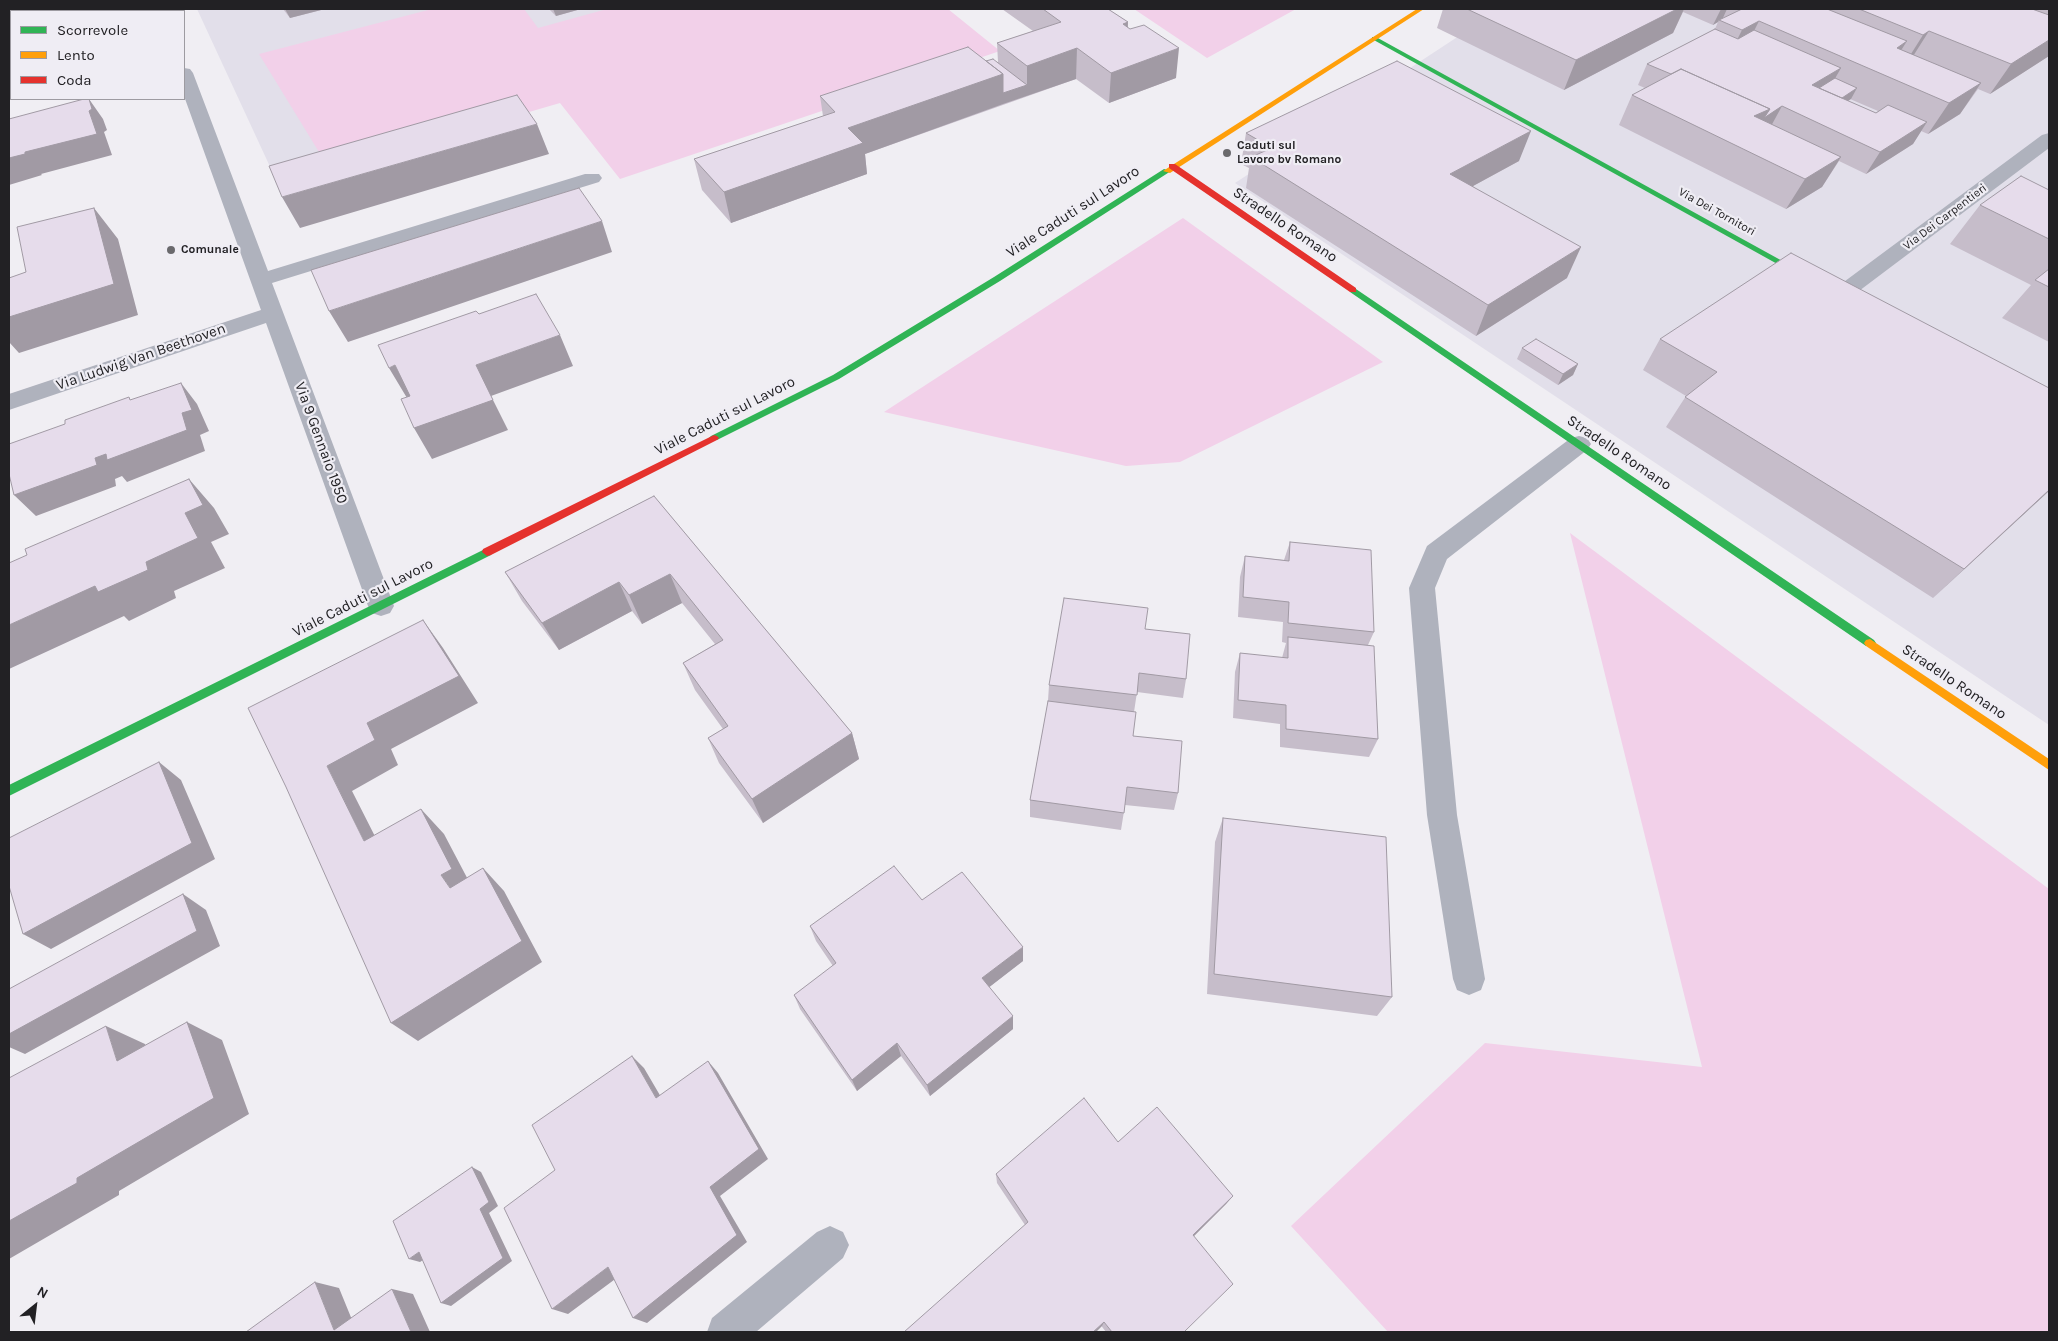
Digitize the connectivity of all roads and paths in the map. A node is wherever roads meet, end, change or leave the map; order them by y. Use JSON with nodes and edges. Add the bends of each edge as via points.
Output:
{"nodes":[{"id":1,"x":1421,"y":9,"type":"edge"},
{"id":2,"x":1374,"y":38,"type":"junction"},
{"id":3,"x":185,"y":76,"type":"edge"},
{"id":4,"x":2049,"y":139,"type":"edge"},
{"id":5,"x":1172,"y":166,"type":"junction"},
{"id":6,"x":592,"y":178,"type":"dead end"},
{"id":7,"x":260,"y":280,"type":"junction"},
{"id":8,"x":1836,"y":293,"type":"joint"},
{"id":9,"x":273,"y":313,"type":"junction"},
{"id":10,"x":9,"y":402,"type":"edge"},
{"id":11,"x":1579,"y":444,"type":"junction"},
{"id":12,"x":381,"y":606,"type":"junction"},
{"id":13,"x":2049,"y":765,"type":"edge"},
{"id":14,"x":9,"y":791,"type":"edge"},
{"id":15,"x":1469,"y":979,"type":"dead end"},
{"id":16,"x":830,"y":1245,"type":"dead end"},
{"id":17,"x":726,"y":1332,"type":"edge"}],
"edges":[{"from":1,"to":2,"type":"street","name":"Viale Caduti sul Lavoro"},
{"from":2,"to":5,"type":"street","name":"Viale Caduti sul Lavoro"},
{"from":2,"to":8,"type":"street","name":"Via Dei Tornitori"},
{"from":3,"to":7,"type":"street","name":"Via 9 Gennaio 1950"},
{"from":4,"to":8,"type":"street","name":"Via Dei Carpentieri"},
{"from":5,"to":11,"type":"street","name":"Stradello Romano"},
{"from":5,"to":12,"type":"street","name":"Viale Caduti sul Lavoro","via":[[836,377]]},
{"from":6,"to":7,"type":"street"},
{"from":7,"to":9,"type":"street","name":"Via 9 Gennaio 1950"},
{"from":9,"to":10,"type":"street","name":"Via Ludwig Van Beethoven"},
{"from":9,"to":12,"type":"street","name":"Via 9 Gennaio 1950"},
{"from":11,"to":13,"type":"street","name":"Stradello Romano"},
{"from":11,"to":15,"type":"street","via":[[1436,552],[1422,588],[1442,815]]},
{"from":12,"to":14,"type":"street","name":"Viale Caduti sul Lavoro"},
{"from":16,"to":17,"type":"street"}]}
